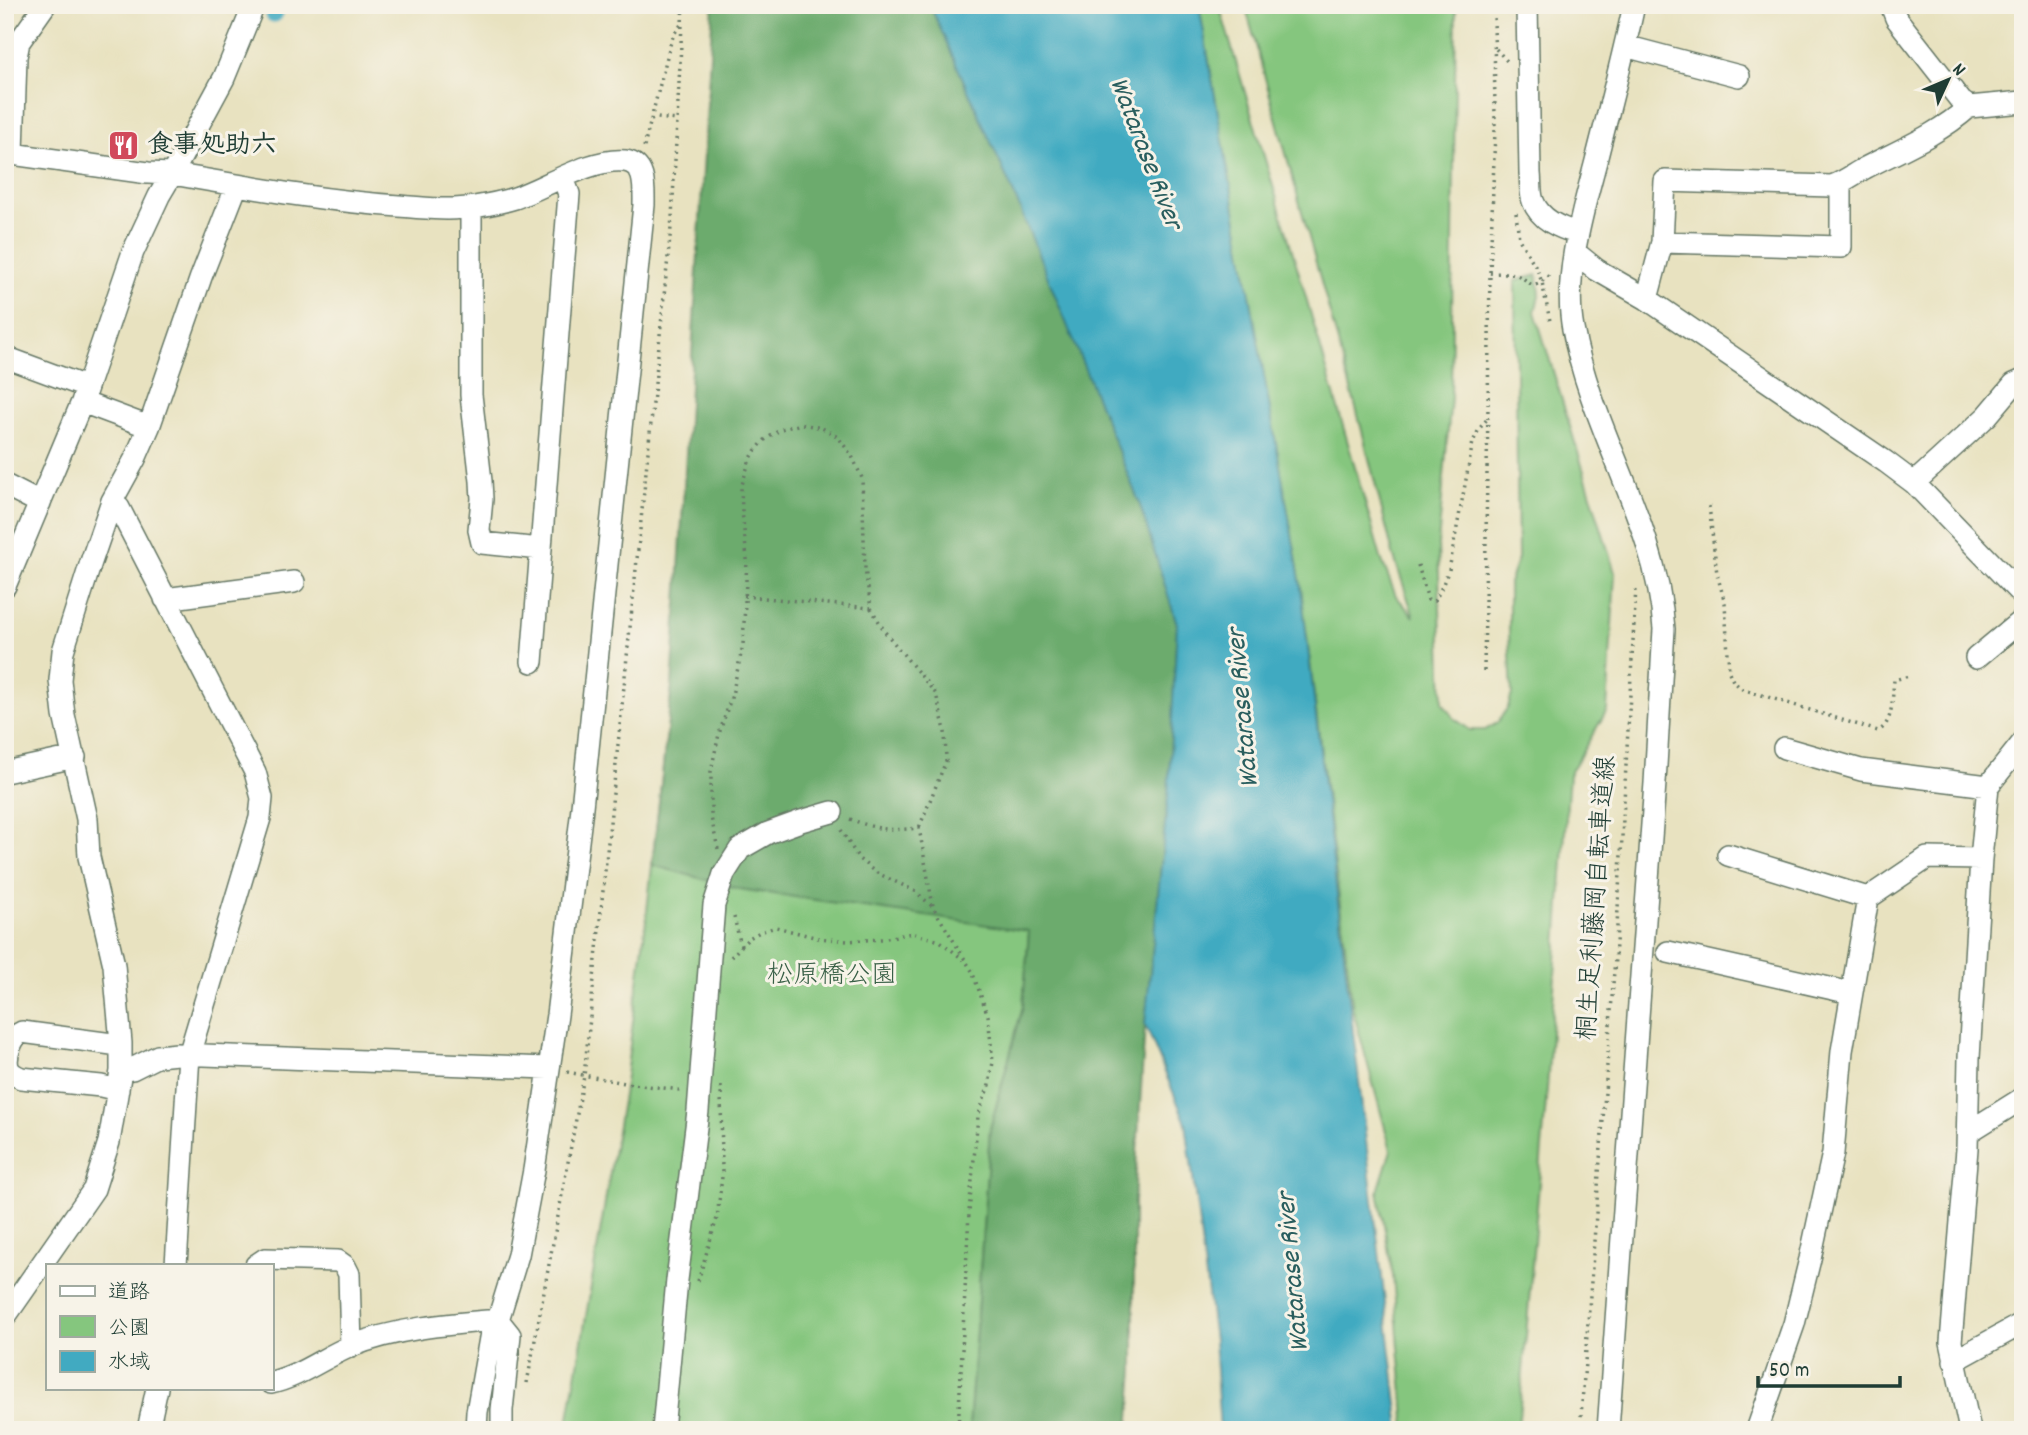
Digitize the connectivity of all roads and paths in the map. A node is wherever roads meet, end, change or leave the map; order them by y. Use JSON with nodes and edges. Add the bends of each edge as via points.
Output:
{"nodes":[{"id":1,"x":45,"y":5,"type":"edge"},
{"id":2,"x":254,"y":5,"type":"edge"},
{"id":3,"x":683,"y":5,"type":"edge"},
{"id":4,"x":1494,"y":5,"type":"edge"},
{"id":5,"x":1527,"y":5,"type":"edge"},
{"id":6,"x":1634,"y":5,"type":"edge"},
{"id":7,"x":1891,"y":5,"type":"edge"},
{"id":8,"x":683,"y":22,"type":"junction"},
{"id":9,"x":1495,"y":47,"type":"junction"},
{"id":10,"x":1625,"y":47,"type":"junction"},
{"id":11,"x":1509,"y":63,"type":"dead end"},
{"id":12,"x":1739,"y":76,"type":"dead end"},
{"id":13,"x":2023,"y":102,"type":"edge"},
{"id":14,"x":1969,"y":107,"type":"junction"},
{"id":15,"x":651,"y":120,"type":"junction"},
{"id":16,"x":678,"y":120,"type":"junction"},
{"id":17,"x":9,"y":153,"type":"edge"},
{"id":18,"x":636,"y":165,"type":"junction"},
{"id":19,"x":172,"y":174,"type":"junction"},
{"id":20,"x":563,"y":178,"type":"junction"},
{"id":21,"x":1841,"y":183,"type":"junction"},
{"id":22,"x":237,"y":185,"type":"junction"},
{"id":23,"x":471,"y":208,"type":"junction"},
{"id":24,"x":1662,"y":242,"type":"junction"},
{"id":25,"x":1576,"y":243,"type":"junction"},
{"id":26,"x":1490,"y":273,"type":"junction"},
{"id":27,"x":1542,"y":282,"type":"dead end"},
{"id":28,"x":1647,"y":299,"type":"junction"},
{"id":29,"x":5,"y":357,"type":"edge"},
{"id":30,"x":2023,"y":380,"type":"edge"},
{"id":31,"x":84,"y":394,"type":"junction"},
{"id":32,"x":1488,"y":418,"type":"junction"},
{"id":33,"x":149,"y":427,"type":"junction"},
{"id":34,"x":1914,"y":483,"type":"junction"},
{"id":35,"x":5,"y":485,"type":"edge"},
{"id":36,"x":113,"y":501,"type":"junction"},
{"id":37,"x":40,"y":503,"type":"junction"},
{"id":38,"x":1709,"y":506,"type":"dead end"},
{"id":39,"x":541,"y":550,"type":"junction"},
{"id":40,"x":1418,"y":565,"type":"dead end"},
{"id":41,"x":1637,"y":578,"type":"dead end"},
{"id":42,"x":294,"y":582,"type":"dead end"},
{"id":43,"x":5,"y":586,"type":"edge"},
{"id":44,"x":744,"y":596,"type":"junction"},
{"id":45,"x":2023,"y":596,"type":"edge"},
{"id":46,"x":165,"y":599,"type":"junction"},
{"id":47,"x":871,"y":608,"type":"junction"},
{"id":48,"x":2023,"y":619,"type":"edge"},
{"id":49,"x":1976,"y":658,"type":"dead end"},
{"id":50,"x":532,"y":662,"type":"dead end"},
{"id":51,"x":1484,"y":671,"type":"dead end"},
{"id":52,"x":1909,"y":676,"type":"dead end"},
{"id":53,"x":2023,"y":741,"type":"edge"},
{"id":54,"x":1784,"y":748,"type":"dead end"},
{"id":55,"x":75,"y":757,"type":"junction"},
{"id":56,"x":5,"y":772,"type":"edge"},
{"id":57,"x":1988,"y":786,"type":"junction"},
{"id":58,"x":832,"y":812,"type":"junction"},
{"id":59,"x":919,"y":828,"type":"junction"},
{"id":60,"x":1728,"y":855,"type":"dead end"},
{"id":61,"x":1980,"y":859,"type":"junction"},
{"id":62,"x":724,"y":874,"type":"junction"},
{"id":63,"x":1868,"y":898,"type":"junction"},
{"id":64,"x":933,"y":907,"type":"junction"},
{"id":65,"x":1668,"y":952,"type":"dead end"},
{"id":66,"x":729,"y":959,"type":"dead end"},
{"id":67,"x":964,"y":960,"type":"junction"},
{"id":68,"x":1851,"y":993,"type":"junction"},
{"id":69,"x":121,"y":1043,"type":"junction"},
{"id":70,"x":189,"y":1055,"type":"junction"},
{"id":71,"x":548,"y":1068,"type":"junction"},
{"id":72,"x":584,"y":1076,"type":"junction"},
{"id":73,"x":119,"y":1080,"type":"junction"},
{"id":74,"x":721,"y":1081,"type":"dead end"},
{"id":75,"x":699,"y":1093,"type":"junction"},
{"id":76,"x":2023,"y":1098,"type":"edge"},
{"id":77,"x":1967,"y":1133,"type":"junction"},
{"id":78,"x":176,"y":1264,"type":"edge"},
{"id":79,"x":258,"y":1264,"type":"edge"},
{"id":80,"x":696,"y":1290,"type":"dead end"},
{"id":81,"x":5,"y":1317,"type":"edge"},
{"id":82,"x":498,"y":1320,"type":"junction"},
{"id":83,"x":2023,"y":1322,"type":"edge"},
{"id":84,"x":351,"y":1347,"type":"junction"},
{"id":85,"x":1954,"y":1362,"type":"junction"},
{"id":86,"x":273,"y":1383,"type":"edge"},
{"id":87,"x":526,"y":1389,"type":"dead end"},
{"id":88,"x":157,"y":1390,"type":"edge"},
{"id":89,"x":148,"y":1430,"type":"edge"},
{"id":90,"x":476,"y":1430,"type":"edge"},
{"id":91,"x":502,"y":1430,"type":"edge"},
{"id":92,"x":663,"y":1430,"type":"edge"},
{"id":93,"x":958,"y":1430,"type":"edge"},
{"id":94,"x":1580,"y":1430,"type":"edge"},
{"id":95,"x":1608,"y":1430,"type":"edge"},
{"id":96,"x":1757,"y":1430,"type":"edge"},
{"id":97,"x":1970,"y":1430,"type":"edge"}],
"edges":[{"from":1,"to":17,"type":"street","via":[[19,42]]},
{"from":2,"to":19,"type":"street","via":[[224,78]]},
{"from":3,"to":8,"type":"path"},
{"from":4,"to":9,"type":"path"},
{"from":5,"to":25,"type":"street","via":[[1532,201],[1540,214]]},
{"from":6,"to":10,"type":"street"},
{"from":7,"to":14,"type":"street","via":[[1896,18]]},
{"from":8,"to":15,"type":"path","via":[[674,34]]},
{"from":8,"to":16,"type":"path"},
{"from":9,"to":11,"type":"path"},
{"from":9,"to":26,"type":"path"},
{"from":10,"to":12,"type":"street"},
{"from":10,"to":25,"type":"street"},
{"from":13,"to":14,"type":"street"},
{"from":14,"to":21,"type":"street","via":[[1956,119]]},
{"from":15,"to":16,"type":"path"},
{"from":15,"to":18,"type":"path"},
{"from":16,"to":72,"type":"path","via":[[672,218]]},
{"from":17,"to":19,"type":"street"},
{"from":18,"to":20,"type":"street","via":[[603,162]]},
{"from":18,"to":71,"type":"street","via":[[642,174],[644,205],[581,817]]},
{"from":19,"to":22,"type":"street"},
{"from":19,"to":31,"type":"street","via":[[133,252]]},
{"from":20,"to":23,"type":"street","via":[[513,198]]},
{"from":20,"to":39,"type":"street","via":[[569,194]]},
{"from":21,"to":24,"type":"street","via":[[1665,181]]},
{"from":21,"to":24,"type":"street","via":[[1841,247]]},
{"from":22,"to":23,"type":"street","via":[[367,204]]},
{"from":22,"to":33,"type":"street"},
{"from":23,"to":39,"type":"street","via":[[471,396],[482,499],[479,530],[482,543]]},
{"from":24,"to":28,"type":"street"},
{"from":25,"to":28,"type":"street","via":[[1597,270]]},
{"from":25,"to":95,"type":"street","via":[[1570,301],[1573,328],[1585,375],[1653,562],[1664,629]]},
{"from":26,"to":27,"type":"path","via":[[1513,274],[1528,284]]},
{"from":26,"to":32,"type":"path"},
{"from":28,"to":34,"type":"street"},
{"from":29,"to":31,"type":"street"},
{"from":30,"to":34,"type":"street"},
{"from":31,"to":33,"type":"street"},
{"from":31,"to":37,"type":"street"},
{"from":32,"to":40,"type":"path","via":[[1473,442],[1449,570],[1434,601],[1428,600]]},
{"from":32,"to":51,"type":"path"},
{"from":33,"to":36,"type":"street"},
{"from":34,"to":45,"type":"street"},
{"from":35,"to":37,"type":"street"},
{"from":36,"to":46,"type":"street"},
{"from":36,"to":55,"type":"street","via":[[63,651],[60,680]]},
{"from":37,"to":43,"type":"street"},
{"from":38,"to":52,"type":"path","via":[[1725,603],[1729,672],[1742,689],[1878,731],[1889,721],[1894,680]]},
{"from":39,"to":50,"type":"street"},
{"from":41,"to":94,"type":"path","name":"桐生足利藤岡自転車道線"},
{"from":42,"to":46,"type":"street"},
{"from":44,"to":47,"type":"path"},
{"from":44,"to":47,"type":"path","via":[[747,559],[741,488],[749,462],[765,440],[781,429],[802,424],[822,428],[838,438],[862,478]]},
{"from":44,"to":62,"type":"path","via":[[743,645],[710,771],[711,817]]},
{"from":46,"to":70,"type":"street","via":[[255,772],[262,798],[260,818]]},
{"from":47,"to":59,"type":"path","via":[[936,694],[945,730],[946,761]]},
{"from":48,"to":49,"type":"street"},
{"from":53,"to":57,"type":"street"},
{"from":54,"to":57,"type":"street","via":[[1861,770]]},
{"from":55,"to":56,"type":"street"},
{"from":55,"to":69,"type":"street","via":[[89,857],[114,965]]},
{"from":57,"to":61,"type":"street"},
{"from":58,"to":59,"type":"path","via":[[873,828]]},
{"from":58,"to":62,"type":"street","via":[[768,833],[740,849]]},
{"from":58,"to":64,"type":"path","via":[[859,859],[915,891]]},
{"from":59,"to":64,"type":"path"},
{"from":60,"to":63,"type":"street"},
{"from":61,"to":63,"type":"street","via":[[1927,858]]},
{"from":61,"to":77,"type":"street"},
{"from":62,"to":75,"type":"street","via":[[714,905]]},
{"from":63,"to":68,"type":"street"},
{"from":64,"to":67,"type":"path"},
{"from":65,"to":68,"type":"street"},
{"from":66,"to":67,"type":"path","via":[[748,938],[776,927],[847,941],[912,933],[940,941]]},
{"from":67,"to":93,"type":"path","via":[[988,1016],[993,1062],[978,1116]]},
{"from":68,"to":96,"type":"street","via":[[1833,1153],[1794,1324]]},
{"from":69,"to":73,"type":"street"},
{"from":69,"to":73,"type":"street","via":[[22,1032],[12,1039],[8,1062],[8,1068],[21,1078],[101,1086]]},
{"from":70,"to":71,"type":"street"},
{"from":70,"to":73,"type":"street","via":[[158,1056]]},
{"from":70,"to":78,"type":"street"},
{"from":71,"to":82,"type":"street","via":[[518,1255]]},
{"from":72,"to":75,"type":"path"},
{"from":72,"to":87,"type":"path"},
{"from":73,"to":81,"type":"street","via":[[109,1142],[94,1189]]},
{"from":74,"to":80,"type":"path","via":[[722,1177],[717,1218]]},
{"from":75,"to":92,"type":"street"},
{"from":76,"to":77,"type":"street"},
{"from":77,"to":85,"type":"street","via":[[1951,1342]]},
{"from":79,"to":84,"type":"street","via":[[276,1259],[338,1261],[345,1266]]},
{"from":82,"to":84,"type":"street","via":[[407,1331]]},
{"from":82,"to":90,"type":"street","via":[[490,1338]]},
{"from":82,"to":91,"type":"street","via":[[510,1335]]},
{"from":83,"to":85,"type":"street"},
{"from":84,"to":86,"type":"street"},
{"from":85,"to":97,"type":"street"},
{"from":88,"to":89,"type":"street"}]}
